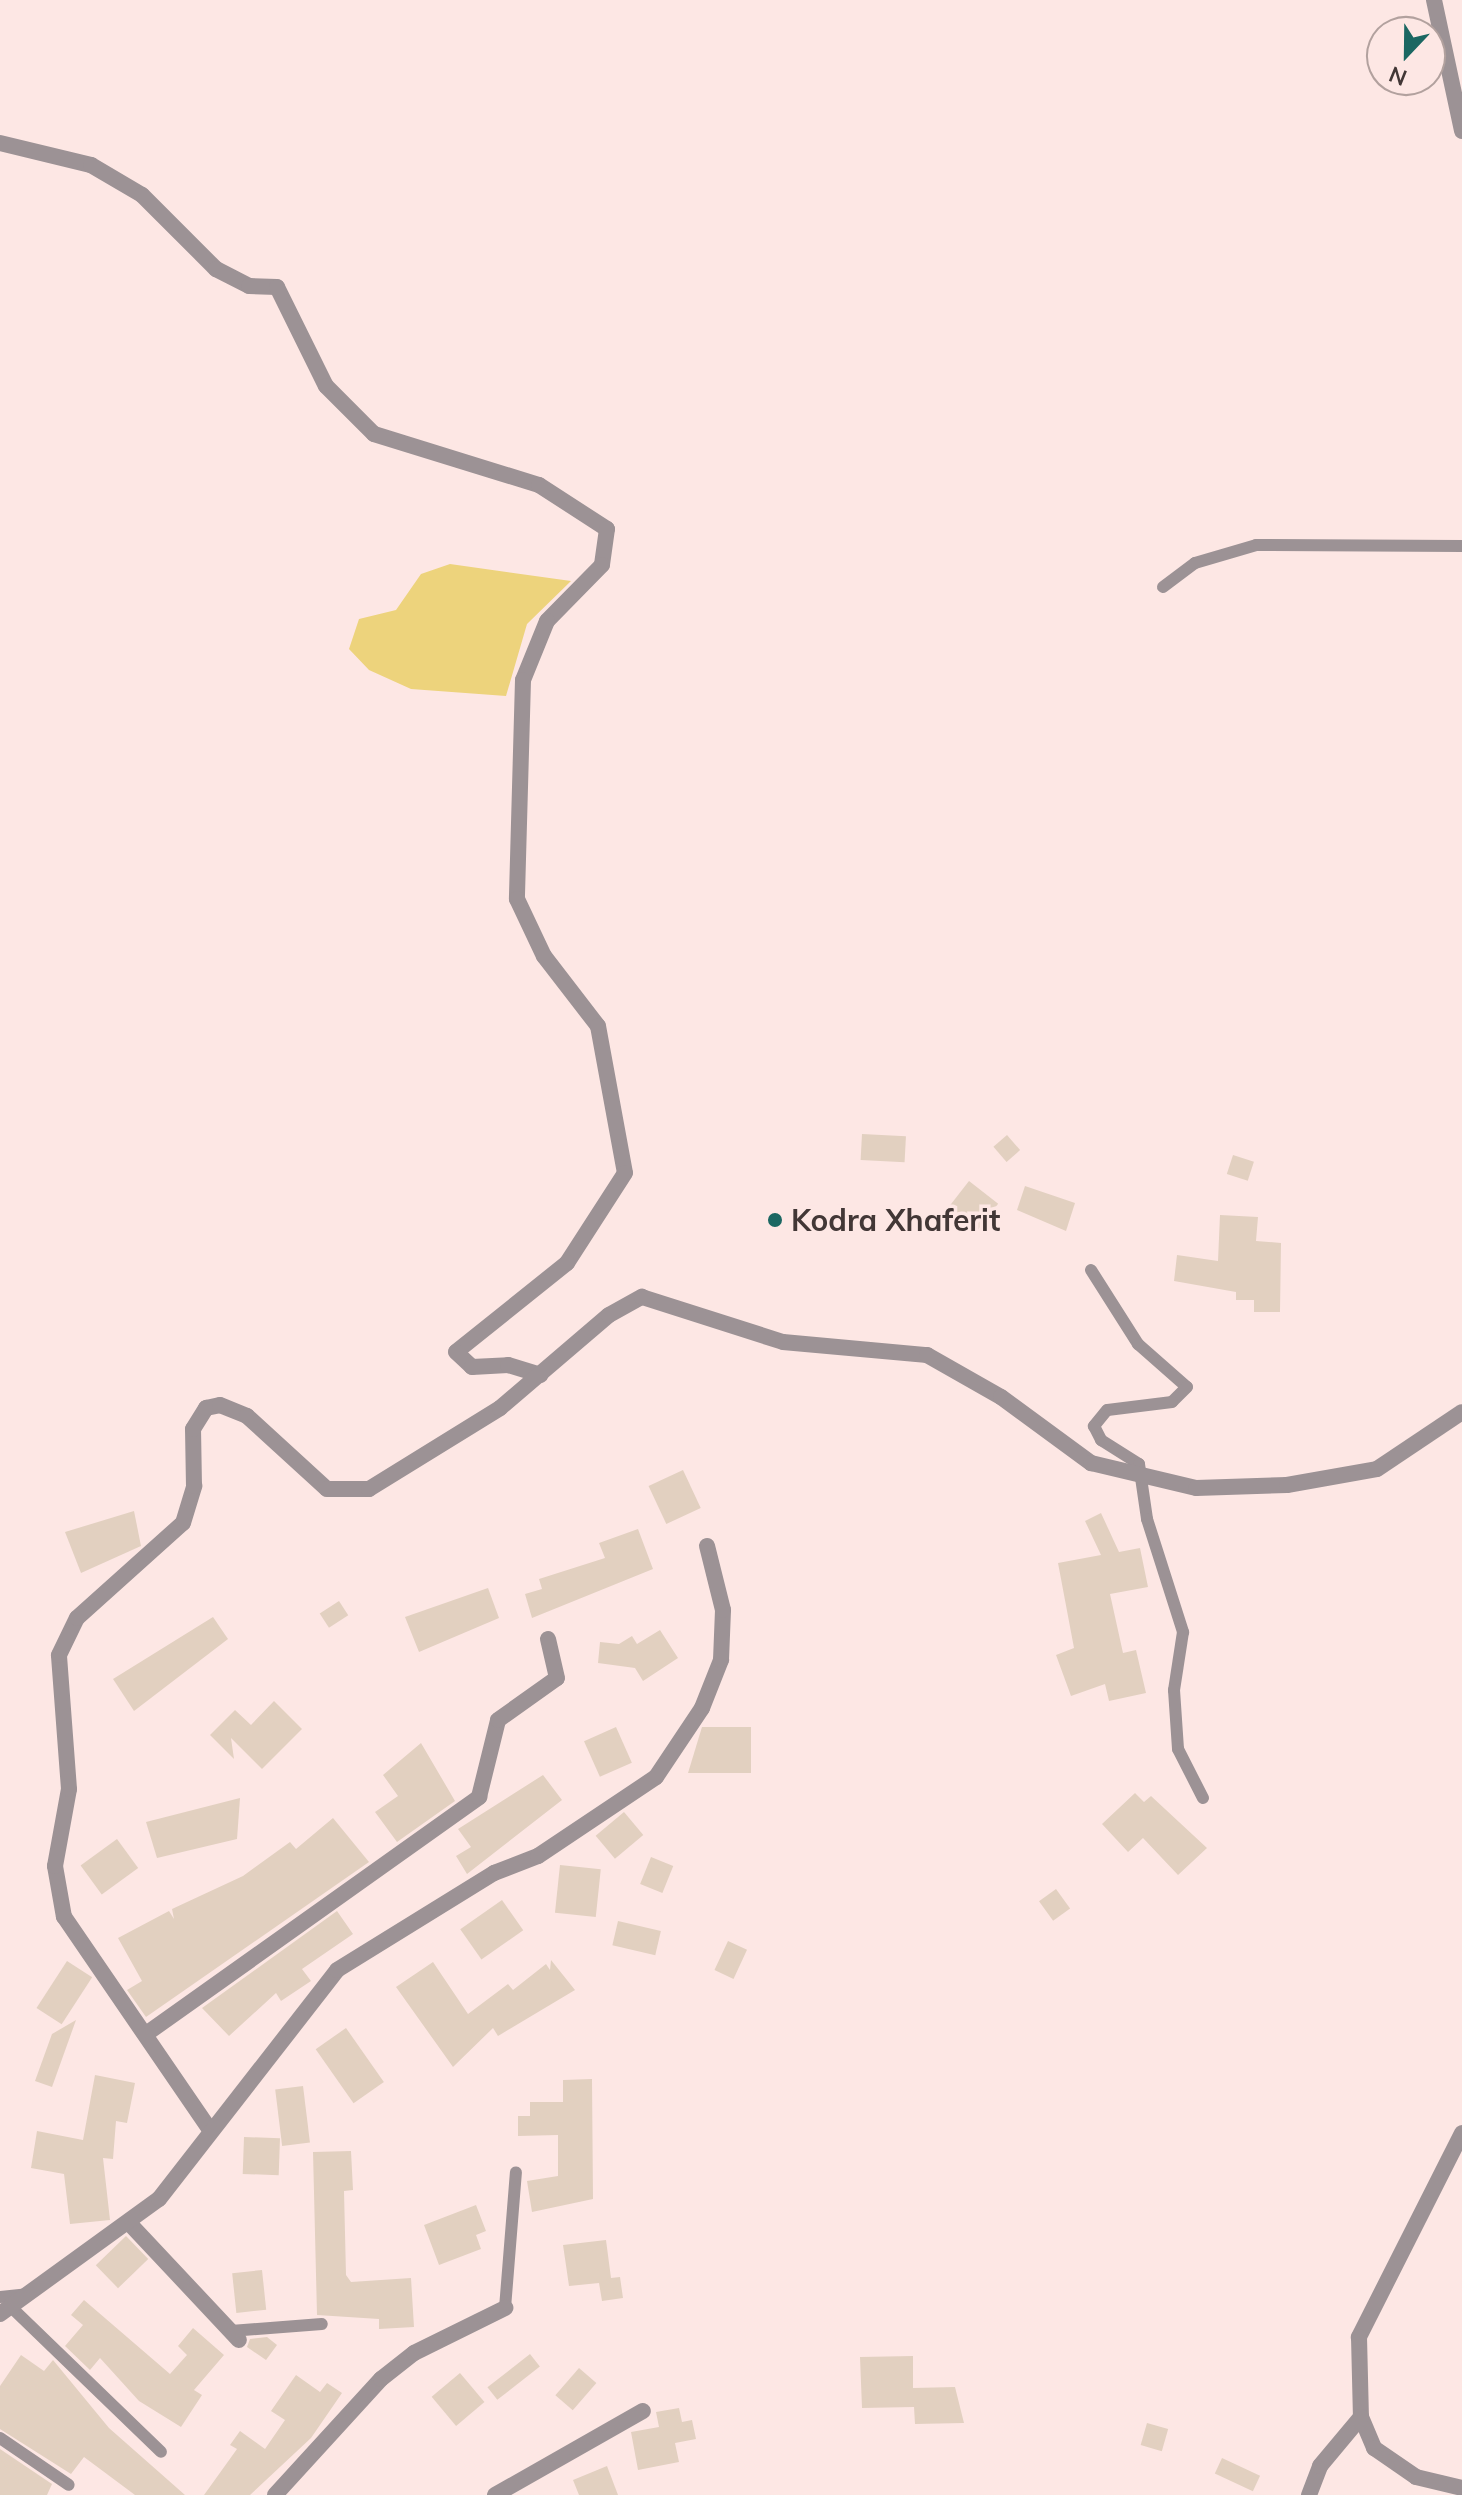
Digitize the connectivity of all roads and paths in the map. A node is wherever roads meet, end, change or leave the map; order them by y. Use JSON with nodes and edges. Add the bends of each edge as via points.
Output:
{"nodes":[{"id":1,"x":1434,"y":0,"type":"edge"},
{"id":2,"x":1462,"y":131,"type":"edge"},
{"id":3,"x":0,"y":143,"type":"edge"},
{"id":4,"x":1462,"y":546,"type":"edge"},
{"id":5,"x":1163,"y":587,"type":"dead end"},
{"id":6,"x":1091,"y":1270,"type":"dead end"},
{"id":7,"x":540,"y":1375,"type":"junction"},
{"id":8,"x":1462,"y":1412,"type":"edge"},
{"id":9,"x":1139,"y":1476,"type":"junction"},
{"id":10,"x":707,"y":1546,"type":"dead end"},
{"id":11,"x":548,"y":1639,"type":"dead end"},
{"id":12,"x":1203,"y":1798,"type":"dead end"},
{"id":13,"x":146,"y":2034,"type":"junction"},
{"id":14,"x":208,"y":2127,"type":"junction"},
{"id":15,"x":1462,"y":2133,"type":"edge"},
{"id":16,"x":516,"y":2172,"type":"dead end"},
{"id":17,"x":130,"y":2224,"type":"junction"},
{"id":18,"x":4,"y":2306,"type":"edge"},
{"id":19,"x":505,"y":2308,"type":"joint"},
{"id":20,"x":322,"y":2324,"type":"dead end"},
{"id":21,"x":235,"y":2336,"type":"joint"},
{"id":22,"x":643,"y":2411,"type":"dead end"},
{"id":23,"x":1361,"y":2417,"type":"junction"},
{"id":24,"x":0,"y":2438,"type":"edge"},
{"id":25,"x":161,"y":2452,"type":"dead end"},
{"id":26,"x":69,"y":2485,"type":"dead end"},
{"id":27,"x":1462,"y":2488,"type":"edge"},
{"id":28,"x":275,"y":2495,"type":"edge"},
{"id":29,"x":495,"y":2495,"type":"edge"},
{"id":30,"x":1309,"y":2495,"type":"edge"}],
"edges":[{"from":1,"to":2,"type":"street"},
{"from":3,"to":7,"type":"street","via":[[91,165],[142,195],[216,269],[249,286],[277,287],[326,386],[374,434],[539,485],[607,529],[602,565],[547,621],[523,680],[517,899],[544,956],[598,1026],[625,1173],[567,1263],[456,1352],[472,1367],[508,1365]]},
{"from":4,"to":5,"type":"lane","via":[[1256,545],[1195,563]]},
{"from":6,"to":9,"type":"lane","via":[[1138,1344],[1187,1387],[1172,1402],[1107,1410],[1094,1426],[1101,1440],[1139,1464]]},
{"from":7,"to":9,"type":"street","via":[[609,1315],[642,1297],[659,1299],[783,1342],[927,1355],[1001,1397],[1070,1452]]},
{"from":7,"to":13,"type":"street","via":[[384,1482],[343,1495],[247,1416],[220,1405],[196,1415],[194,1486],[183,1523],[77,1618],[59,1655],[69,1789],[58,1834],[57,1891],[64,1917]]},
{"from":8,"to":9,"type":"street","via":[[1377,1469],[1330,1479],[1196,1488]]},
{"from":9,"to":12,"type":"lane","via":[[1183,1632],[1174,1690],[1178,1749]]},
{"from":10,"to":14,"type":"street","via":[[723,1610],[721,1660],[702,1708],[656,1777],[538,1856],[368,1945],[337,1970]]},
{"from":11,"to":13,"type":"street","via":[[557,1678],[498,1720],[479,1797]]},
{"from":13,"to":14,"type":"street"},
{"from":14,"to":17,"type":"street","via":[[159,2199]]},
{"from":15,"to":23,"type":"street","via":[[1363,2325]]},
{"from":16,"to":19,"type":"lane"},
{"from":17,"to":18,"type":"street","via":[[34,2293]]},
{"from":17,"to":21,"type":"street"},
{"from":18,"to":25,"type":"lane"},
{"from":19,"to":28,"type":"street","via":[[414,2353],[381,2379]]},
{"from":20,"to":21,"type":"lane"},
{"from":22,"to":29,"type":"street"},
{"from":23,"to":27,"type":"street","via":[[1387,2461],[1426,2481]]},
{"from":23,"to":30,"type":"street","via":[[1320,2466]]},
{"from":24,"to":26,"type":"lane"}]}
